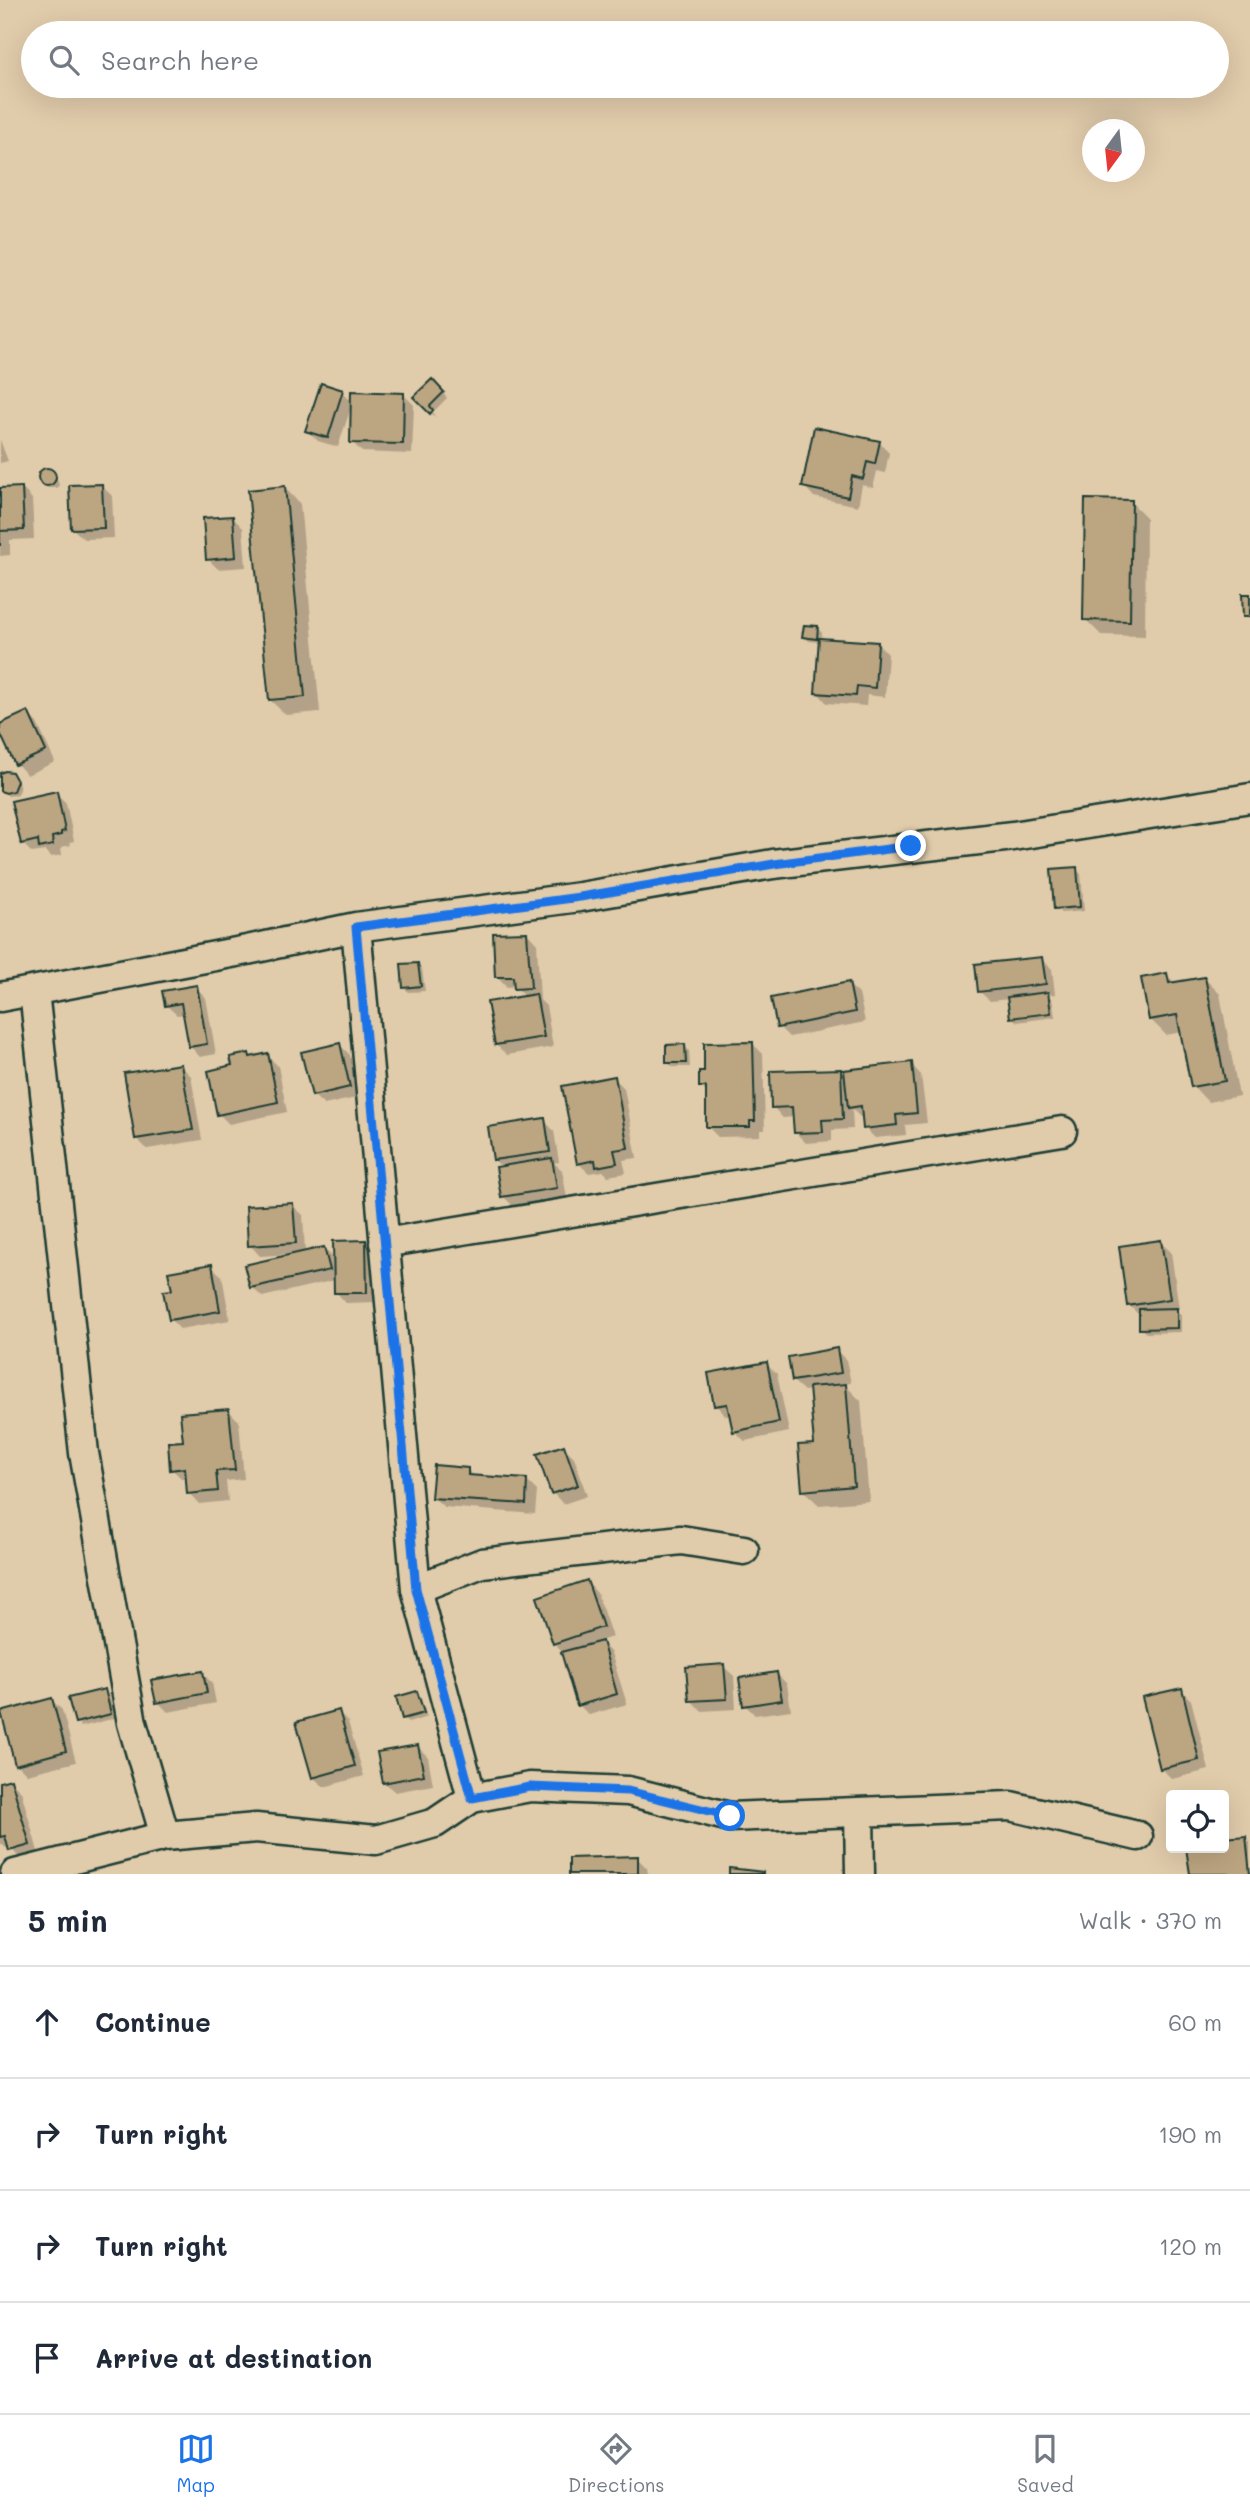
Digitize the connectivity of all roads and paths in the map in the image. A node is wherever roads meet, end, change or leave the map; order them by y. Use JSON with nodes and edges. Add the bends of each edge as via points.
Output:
{"nodes":[{"id":1,"x":1250,"y":798,"type":"edge"},
{"id":2,"x":356,"y":927,"type":"junction"},
{"id":3,"x":34,"y":991,"type":"junction"},
{"id":4,"x":0,"y":997,"type":"edge"},
{"id":5,"x":1062,"y":1131,"type":"dead end"},
{"id":6,"x":384,"y":1243,"type":"junction"},
{"id":7,"x":744,"y":1550,"type":"dead end"},
{"id":8,"x":416,"y":1589,"type":"junction"},
{"id":9,"x":472,"y":1798,"type":"junction"},
{"id":10,"x":859,"y":1812,"type":"junction"},
{"id":11,"x":165,"y":1836,"type":"junction"},
{"id":12,"x":1138,"y":1836,"type":"dead end"},
{"id":13,"x":15,"y":1874,"type":"edge"},
{"id":14,"x":860,"y":1874,"type":"edge"}],
"edges":[{"from":1,"to":2,"type":"street","via":[[1013,836],[774,864],[580,897]]},
{"from":2,"to":3,"type":"street"},
{"from":2,"to":6,"type":"street"},
{"from":3,"to":4,"type":"street"},
{"from":3,"to":11,"type":"street","via":[[84,1453],[132,1723]]},
{"from":5,"to":6,"type":"street"},
{"from":6,"to":8,"type":"street"},
{"from":7,"to":8,"type":"street","via":[[681,1540],[495,1561]]},
{"from":8,"to":9,"type":"street"},
{"from":9,"to":10,"type":"street","via":[[530,1787],[628,1791],[730,1816]]},
{"from":9,"to":11,"type":"street","via":[[435,1824],[376,1840],[256,1828]]},
{"from":10,"to":12,"type":"street","via":[[1010,1806]]},
{"from":10,"to":14,"type":"street"},
{"from":11,"to":13,"type":"street"}]}
